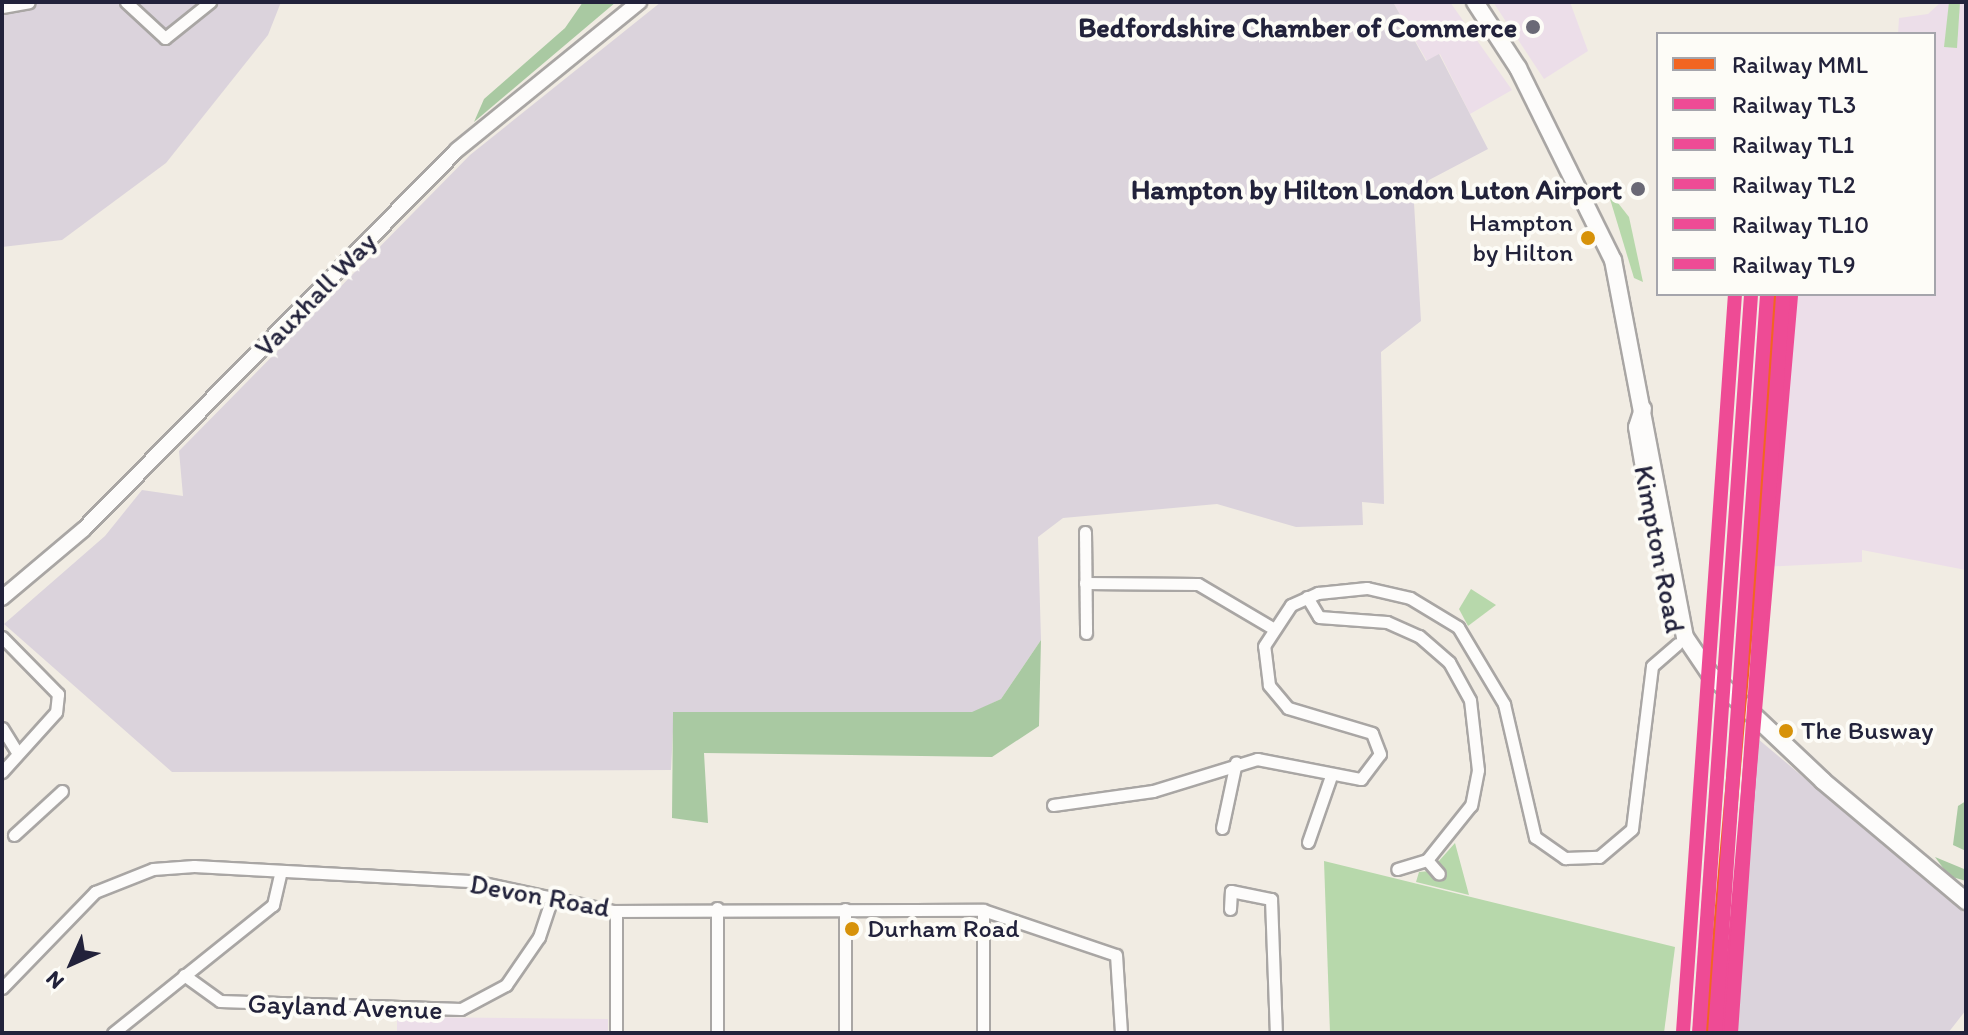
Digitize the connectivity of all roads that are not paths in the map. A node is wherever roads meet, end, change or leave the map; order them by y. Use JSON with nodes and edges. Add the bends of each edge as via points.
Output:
{"nodes":[{"id":1,"x":29,"y":2,"type":"edge"},
{"id":2,"x":126,"y":2,"type":"edge"},
{"id":3,"x":210,"y":2,"type":"edge"},
{"id":4,"x":639,"y":2,"type":"edge"},
{"id":5,"x":1474,"y":4,"type":"edge"},
{"id":6,"x":2,"y":7,"type":"edge"},
{"id":7,"x":1643,"y":409,"type":"junction"},
{"id":8,"x":1085,"y":532,"type":"dead end"},
{"id":9,"x":1085,"y":583,"type":"junction"},
{"id":10,"x":1307,"y":597,"type":"junction"},
{"id":11,"x":2,"y":598,"type":"edge"},
{"id":12,"x":1271,"y":627,"type":"junction"},
{"id":13,"x":1086,"y":633,"type":"dead end"},
{"id":14,"x":2,"y":637,"type":"edge"},
{"id":15,"x":1677,"y":644,"type":"junction"},
{"id":16,"x":1710,"y":674,"type":"junction"},
{"id":17,"x":2,"y":728,"type":"edge"},
{"id":18,"x":16,"y":750,"type":"junction"},
{"id":19,"x":1236,"y":762,"type":"junction"},
{"id":20,"x":2,"y":772,"type":"edge"},
{"id":21,"x":1331,"y":776,"type":"junction"},
{"id":22,"x":62,"y":791,"type":"dead end"},
{"id":23,"x":1053,"y":805,"type":"dead end"},
{"id":24,"x":1222,"y":828,"type":"dead end"},
{"id":25,"x":14,"y":835,"type":"dead end"},
{"id":26,"x":1308,"y":842,"type":"dead end"},
{"id":27,"x":1427,"y":860,"type":"junction"},
{"id":28,"x":1397,"y":869,"type":"dead end"},
{"id":29,"x":281,"y":871,"type":"junction"},
{"id":30,"x":1439,"y":874,"type":"dead end"},
{"id":31,"x":552,"y":898,"type":"junction"},
{"id":32,"x":1966,"y":901,"type":"edge"},
{"id":33,"x":717,"y":908,"type":"junction"},
{"id":34,"x":845,"y":909,"type":"junction"},
{"id":35,"x":1230,"y":909,"type":"dead end"},
{"id":36,"x":983,"y":910,"type":"junction"},
{"id":37,"x":616,"y":911,"type":"junction"},
{"id":38,"x":184,"y":975,"type":"junction"},
{"id":39,"x":2,"y":988,"type":"edge"},
{"id":40,"x":113,"y":1033,"type":"edge"},
{"id":41,"x":616,"y":1033,"type":"edge"},
{"id":42,"x":717,"y":1033,"type":"edge"},
{"id":43,"x":845,"y":1033,"type":"edge"},
{"id":44,"x":983,"y":1033,"type":"edge"},
{"id":45,"x":1121,"y":1033,"type":"edge"},
{"id":46,"x":1276,"y":1033,"type":"edge"}],
"edges":[{"from":1,"to":6,"type":"street"},
{"from":2,"to":3,"type":"street","via":[[165,38]]},
{"from":4,"to":11,"type":"main road","name":"Vauxhall Way","via":[[457,150],[84,529]]},
{"from":5,"to":7,"type":"highway","name":"Kimpton Road","via":[[1518,68],[1613,260]]},
{"from":7,"to":15,"type":"highway","name":"Kimpton Road","via":[[1643,466]]},
{"from":7,"to":16,"type":"highway","name":"Kimpton Road","via":[[1679,621]]},
{"from":8,"to":9,"type":"street"},
{"from":9,"to":12,"type":"street","via":[[1198,584]]},
{"from":9,"to":13,"type":"street"},
{"from":10,"to":12,"type":"street"},
{"from":10,"to":15,"type":"street","via":[[1381,590],[1428,606],[1458,627],[1504,704],[1529,825],[1544,846],[1574,860],[1613,851],[1632,829],[1652,666]]},
{"from":10,"to":27,"type":"street","via":[[1319,617],[1387,622],[1419,636],[1465,688],[1474,720],[1476,790],[1463,822]]},
{"from":12,"to":21,"type":"street","via":[[1264,666],[1277,697],[1301,717],[1365,726],[1378,741],[1370,773],[1344,781]]},
{"from":14,"to":18,"type":"street","via":[[58,694],[56,712]]},
{"from":15,"to":16,"type":"highway","name":"Kimpton Road"},
{"from":16,"to":32,"type":"highway","name":"Kimpton Road","via":[[1878,832]]},
{"from":17,"to":18,"type":"street"},
{"from":18,"to":20,"type":"street"},
{"from":19,"to":21,"type":"street","via":[[1279,759]]},
{"from":19,"to":23,"type":"street","via":[[1153,791]]},
{"from":19,"to":24,"type":"street"},
{"from":21,"to":26,"type":"street"},
{"from":22,"to":25,"type":"street"},
{"from":27,"to":28,"type":"street"},
{"from":27,"to":30,"type":"street"},
{"from":29,"to":31,"type":"street","name":"Devon Road","via":[[474,881]]},
{"from":29,"to":38,"type":"street","via":[[273,905]]},
{"from":29,"to":39,"type":"street","name":"Devon Road","via":[[194,866],[128,876],[66,916]]},
{"from":31,"to":37,"type":"street","name":"Devon Road"},
{"from":31,"to":38,"type":"street","name":"Gayland Avenue","via":[[539,937],[506,985],[461,1009],[220,1001]]},
{"from":33,"to":34,"type":"street","name":"Devon Road"},
{"from":33,"to":37,"type":"street","name":"Devon Road"},
{"from":33,"to":42,"type":"street"},
{"from":34,"to":36,"type":"street","name":"Devon Road"},
{"from":34,"to":43,"type":"street"},
{"from":35,"to":46,"type":"street","via":[[1231,891],[1271,899]]},
{"from":36,"to":44,"type":"street"},
{"from":36,"to":45,"type":"street","name":"Devon Road","via":[[1116,955]]},
{"from":37,"to":41,"type":"street"},
{"from":38,"to":40,"type":"street"}]}
